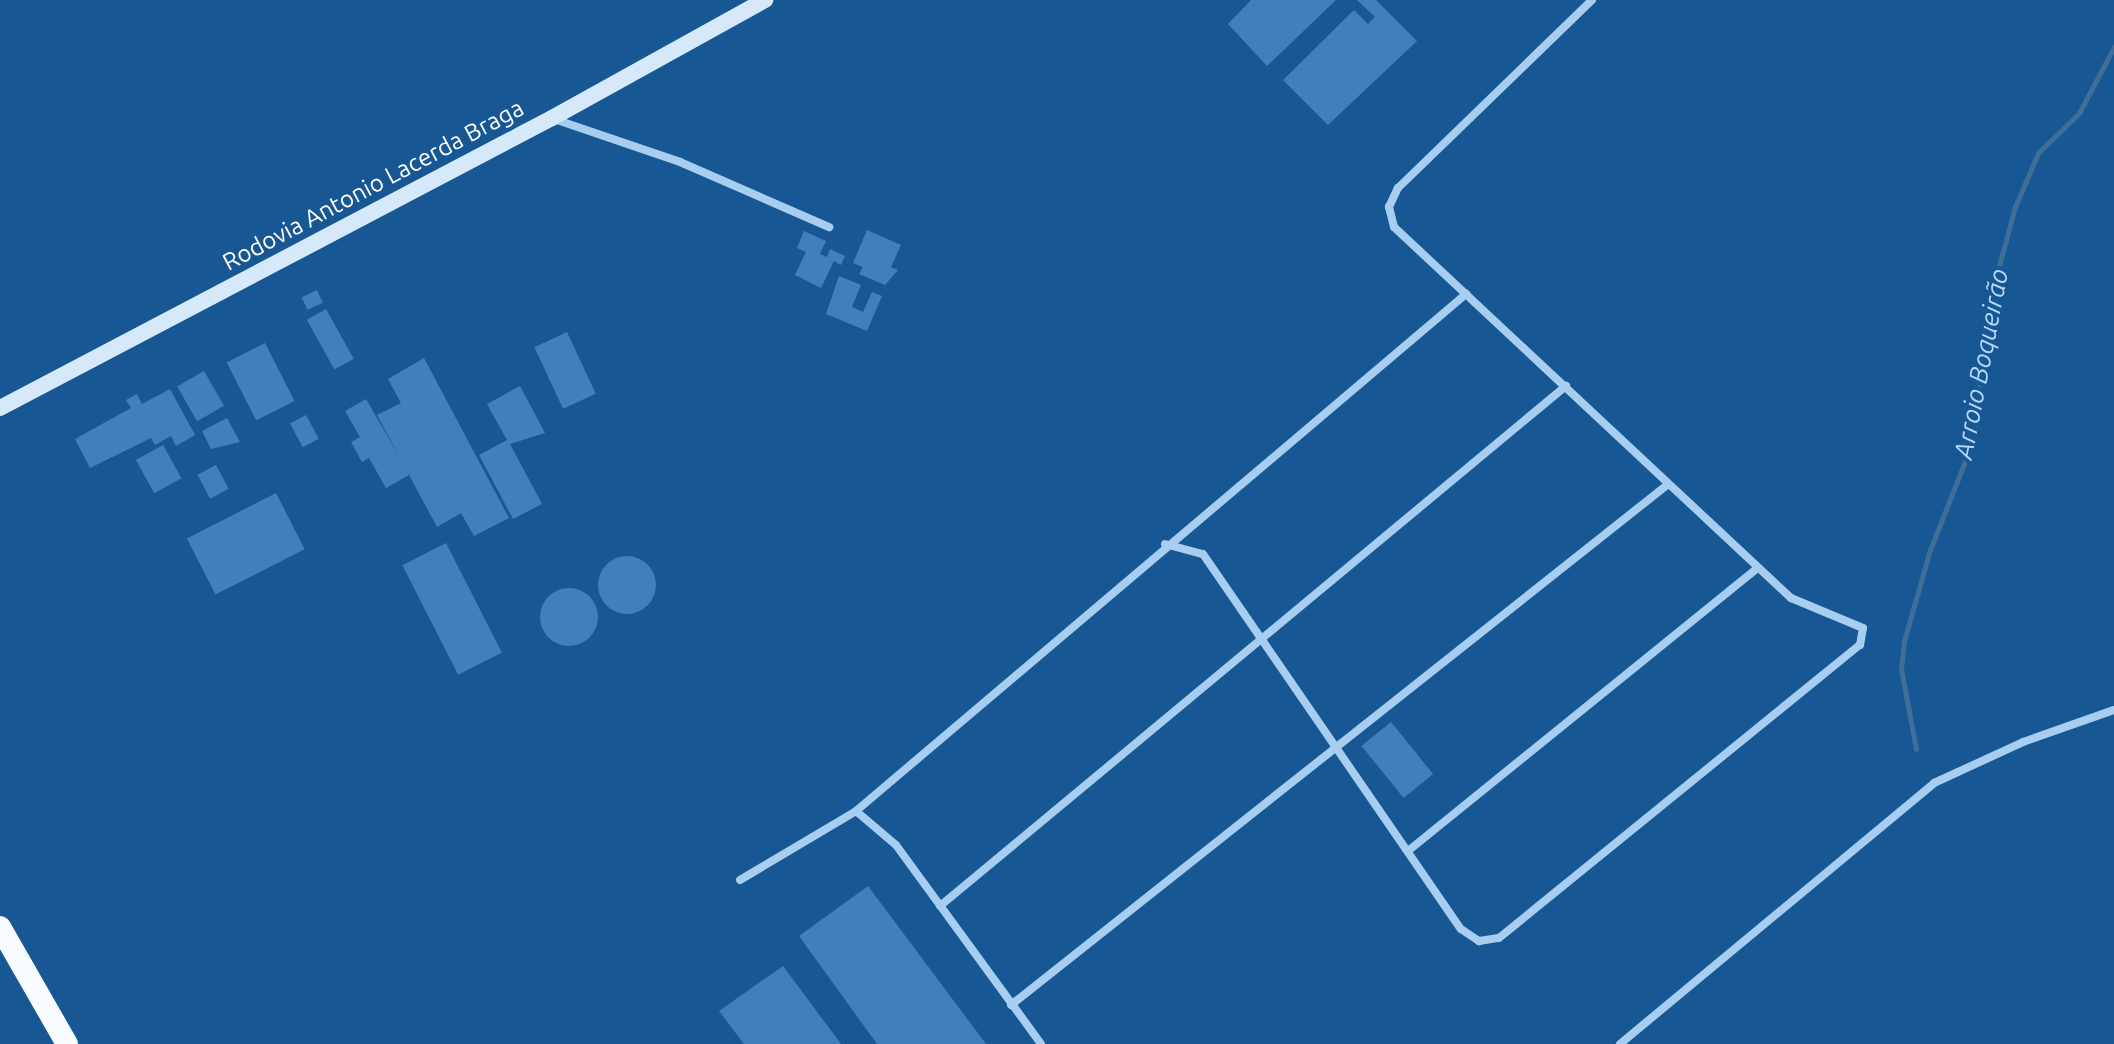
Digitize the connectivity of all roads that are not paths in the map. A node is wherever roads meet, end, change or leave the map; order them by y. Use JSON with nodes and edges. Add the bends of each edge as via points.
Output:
{"nodes":[{"id":1,"x":765,"y":0,"type":"edge"},
{"id":2,"x":1592,"y":0,"type":"edge"},
{"id":3,"x":552,"y":118,"type":"junction"},
{"id":4,"x":829,"y":227,"type":"dead end"},
{"id":5,"x":1466,"y":294,"type":"junction"},
{"id":6,"x":1566,"y":386,"type":"junction"},
{"id":7,"x":0,"y":408,"type":"edge"},
{"id":8,"x":1667,"y":485,"type":"junction"},
{"id":9,"x":1165,"y":544,"type":"junction"},
{"id":10,"x":1758,"y":568,"type":"junction"},
{"id":11,"x":1264,"y":640,"type":"junction"},
{"id":12,"x":2114,"y":710,"type":"edge"},
{"id":13,"x":1337,"y":748,"type":"junction"},
{"id":14,"x":856,"y":811,"type":"junction"},
{"id":15,"x":1408,"y":851,"type":"junction"},
{"id":16,"x":740,"y":880,"type":"dead end"},
{"id":17,"x":940,"y":906,"type":"junction"},
{"id":18,"x":0,"y":927,"type":"edge"},
{"id":19,"x":1011,"y":1005,"type":"junction"},
{"id":20,"x":67,"y":1044,"type":"edge"},
{"id":21,"x":1041,"y":1044,"type":"edge"},
{"id":22,"x":1620,"y":1044,"type":"edge"}],
"edges":[{"from":1,"to":3,"type":"main road","name":"Rodovia Antonio Lacerda Braga"},
{"from":2,"to":5,"type":"street","via":[[1398,188],[1389,207],[1394,227]]},
{"from":3,"to":4,"type":"street","via":[[680,162]]},
{"from":3,"to":7,"type":"main road","name":"Rodovia Antonio Lacerda Braga"},
{"from":5,"to":6,"type":"street"},
{"from":5,"to":9,"type":"street"},
{"from":6,"to":8,"type":"street"},
{"from":6,"to":11,"type":"street"},
{"from":8,"to":10,"type":"street"},
{"from":8,"to":13,"type":"street"},
{"from":9,"to":11,"type":"street","via":[[1203,554]]},
{"from":9,"to":14,"type":"street"},
{"from":10,"to":15,"type":"street"},
{"from":10,"to":15,"type":"street","via":[[1812,611],[1863,628],[1860,645],[1499,938],[1479,941],[1461,929]]},
{"from":11,"to":13,"type":"street"},
{"from":11,"to":17,"type":"street"},
{"from":12,"to":22,"type":"street","via":[[2023,742],[1934,783]]},
{"from":13,"to":15,"type":"street"},
{"from":13,"to":19,"type":"street"},
{"from":14,"to":16,"type":"street"},
{"from":14,"to":17,"type":"street","via":[[896,845]]},
{"from":17,"to":19,"type":"street"},
{"from":18,"to":20,"type":"highway"},
{"from":19,"to":21,"type":"street"}]}
